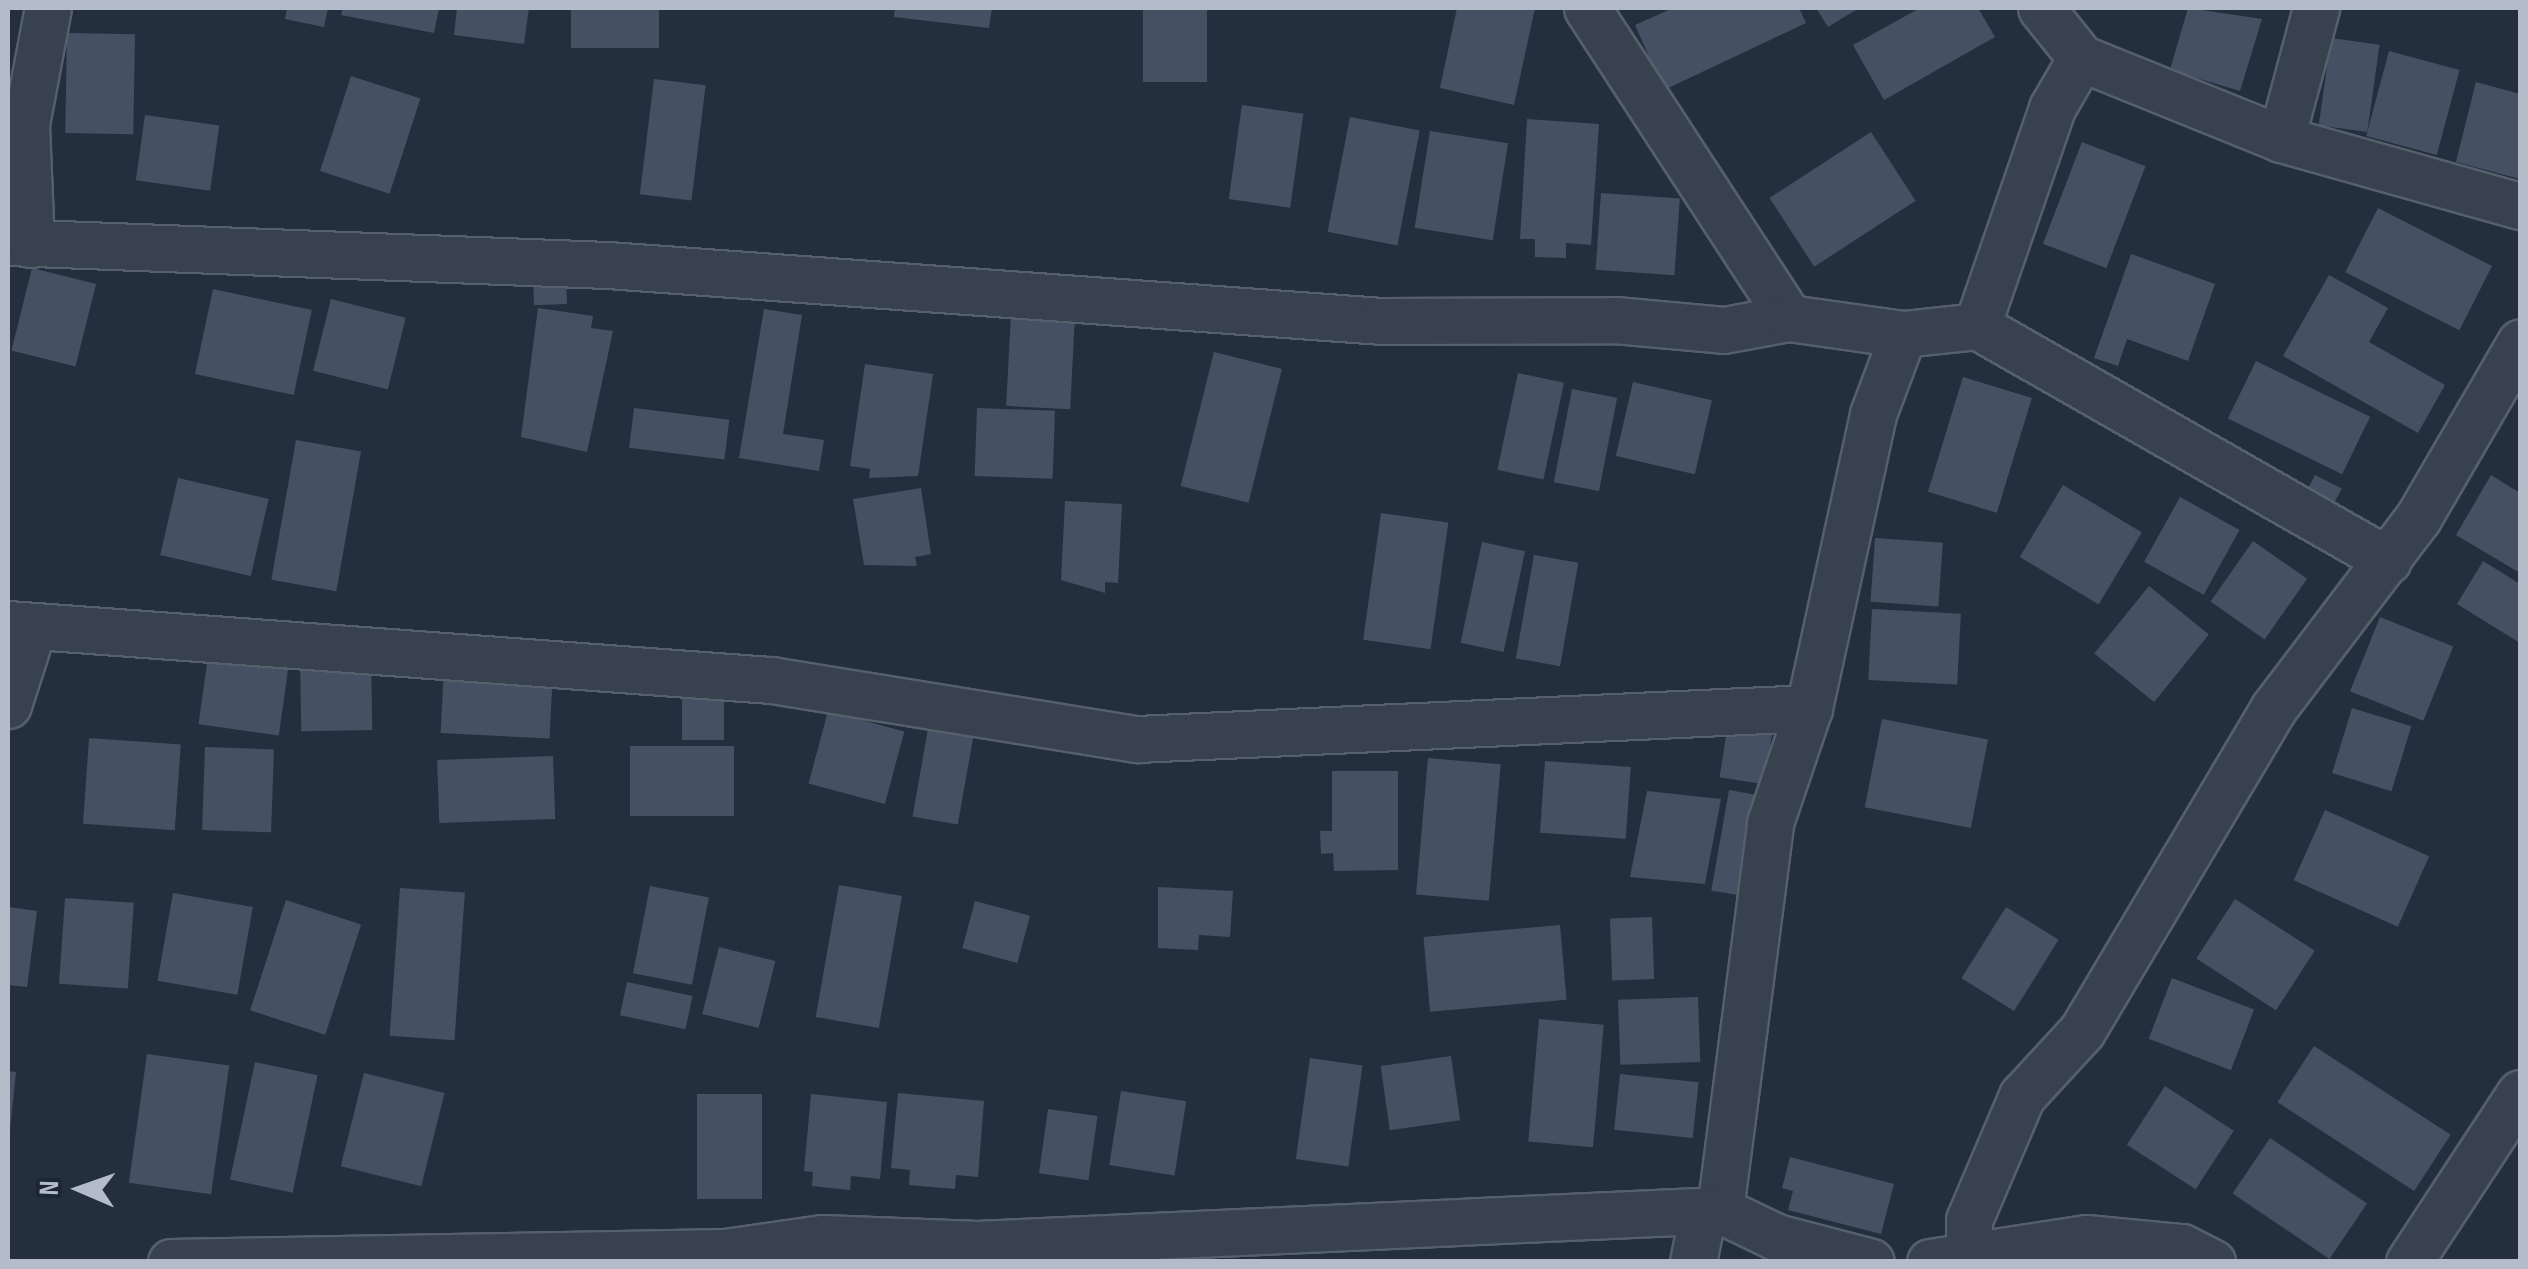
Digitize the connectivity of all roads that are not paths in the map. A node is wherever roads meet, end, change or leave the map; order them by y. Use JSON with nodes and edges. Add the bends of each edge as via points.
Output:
{"nodes":[{"id":1,"x":48,"y":8,"type":"edge"},
{"id":2,"x":1587,"y":8,"type":"edge"},
{"id":3,"x":2041,"y":8,"type":"edge"},
{"id":4,"x":2316,"y":8,"type":"edge"},
{"id":5,"x":2081,"y":58,"type":"junction"},
{"id":6,"x":2281,"y":138,"type":"junction"},
{"id":7,"x":2520,"y":206,"type":"edge"},
{"id":8,"x":19,"y":242,"type":"edge"},
{"id":9,"x":1788,"y":318,"type":"junction"},
{"id":10,"x":1977,"y":326,"type":"junction"},
{"id":11,"x":1903,"y":334,"type":"junction"},
{"id":12,"x":2520,"y":343,"type":"edge"},
{"id":13,"x":2388,"y":560,"type":"junction"},
{"id":14,"x":20,"y":626,"type":"edge"},
{"id":15,"x":8,"y":705,"type":"edge"},
{"id":16,"x":1810,"y":708,"type":"junction"},
{"id":17,"x":2520,"y":1094,"type":"edge"},
{"id":18,"x":1712,"y":1211,"type":"junction"},
{"id":19,"x":1950,"y":1258,"type":"edge"},
{"id":20,"x":2413,"y":1260,"type":"edge"},
{"id":21,"x":171,"y":1262,"type":"edge"},
{"id":22,"x":1693,"y":1262,"type":"edge"},
{"id":23,"x":1871,"y":1262,"type":"edge"},
{"id":24,"x":2212,"y":1262,"type":"edge"}],
"edges":[{"from":1,"to":8,"type":"street","via":[[26,124]]},
{"from":2,"to":9,"type":"street"},
{"from":3,"to":5,"type":"street"},
{"from":4,"to":6,"type":"street"},
{"from":5,"to":6,"type":"street"},
{"from":5,"to":10,"type":"street","via":[[2052,108]]},
{"from":6,"to":7,"type":"street"},
{"from":8,"to":9,"type":"street","via":[[608,265],[1382,321],[1615,320],[1724,330]]},
{"from":9,"to":11,"type":"street"},
{"from":10,"to":11,"type":"street"},
{"from":10,"to":13,"type":"street"},
{"from":11,"to":16,"type":"street","via":[[1873,414]]},
{"from":12,"to":13,"type":"street"},
{"from":13,"to":19,"type":"street","via":[[2272,710],[2082,1031],[2022,1096]]},
{"from":14,"to":15,"type":"street"},
{"from":14,"to":16,"type":"street","via":[[771,680],[1137,739]]},
{"from":16,"to":18,"type":"street","via":[[1770,823]]},
{"from":17,"to":20,"type":"street"},
{"from":18,"to":21,"type":"street","via":[[1581,1210],[977,1244],[822,1238],[725,1252]]},
{"from":18,"to":22,"type":"street"},
{"from":18,"to":23,"type":"street","via":[[1776,1237]]},
{"from":19,"to":24,"type":"street","via":[[2104,1238],[2182,1247]]}]}
